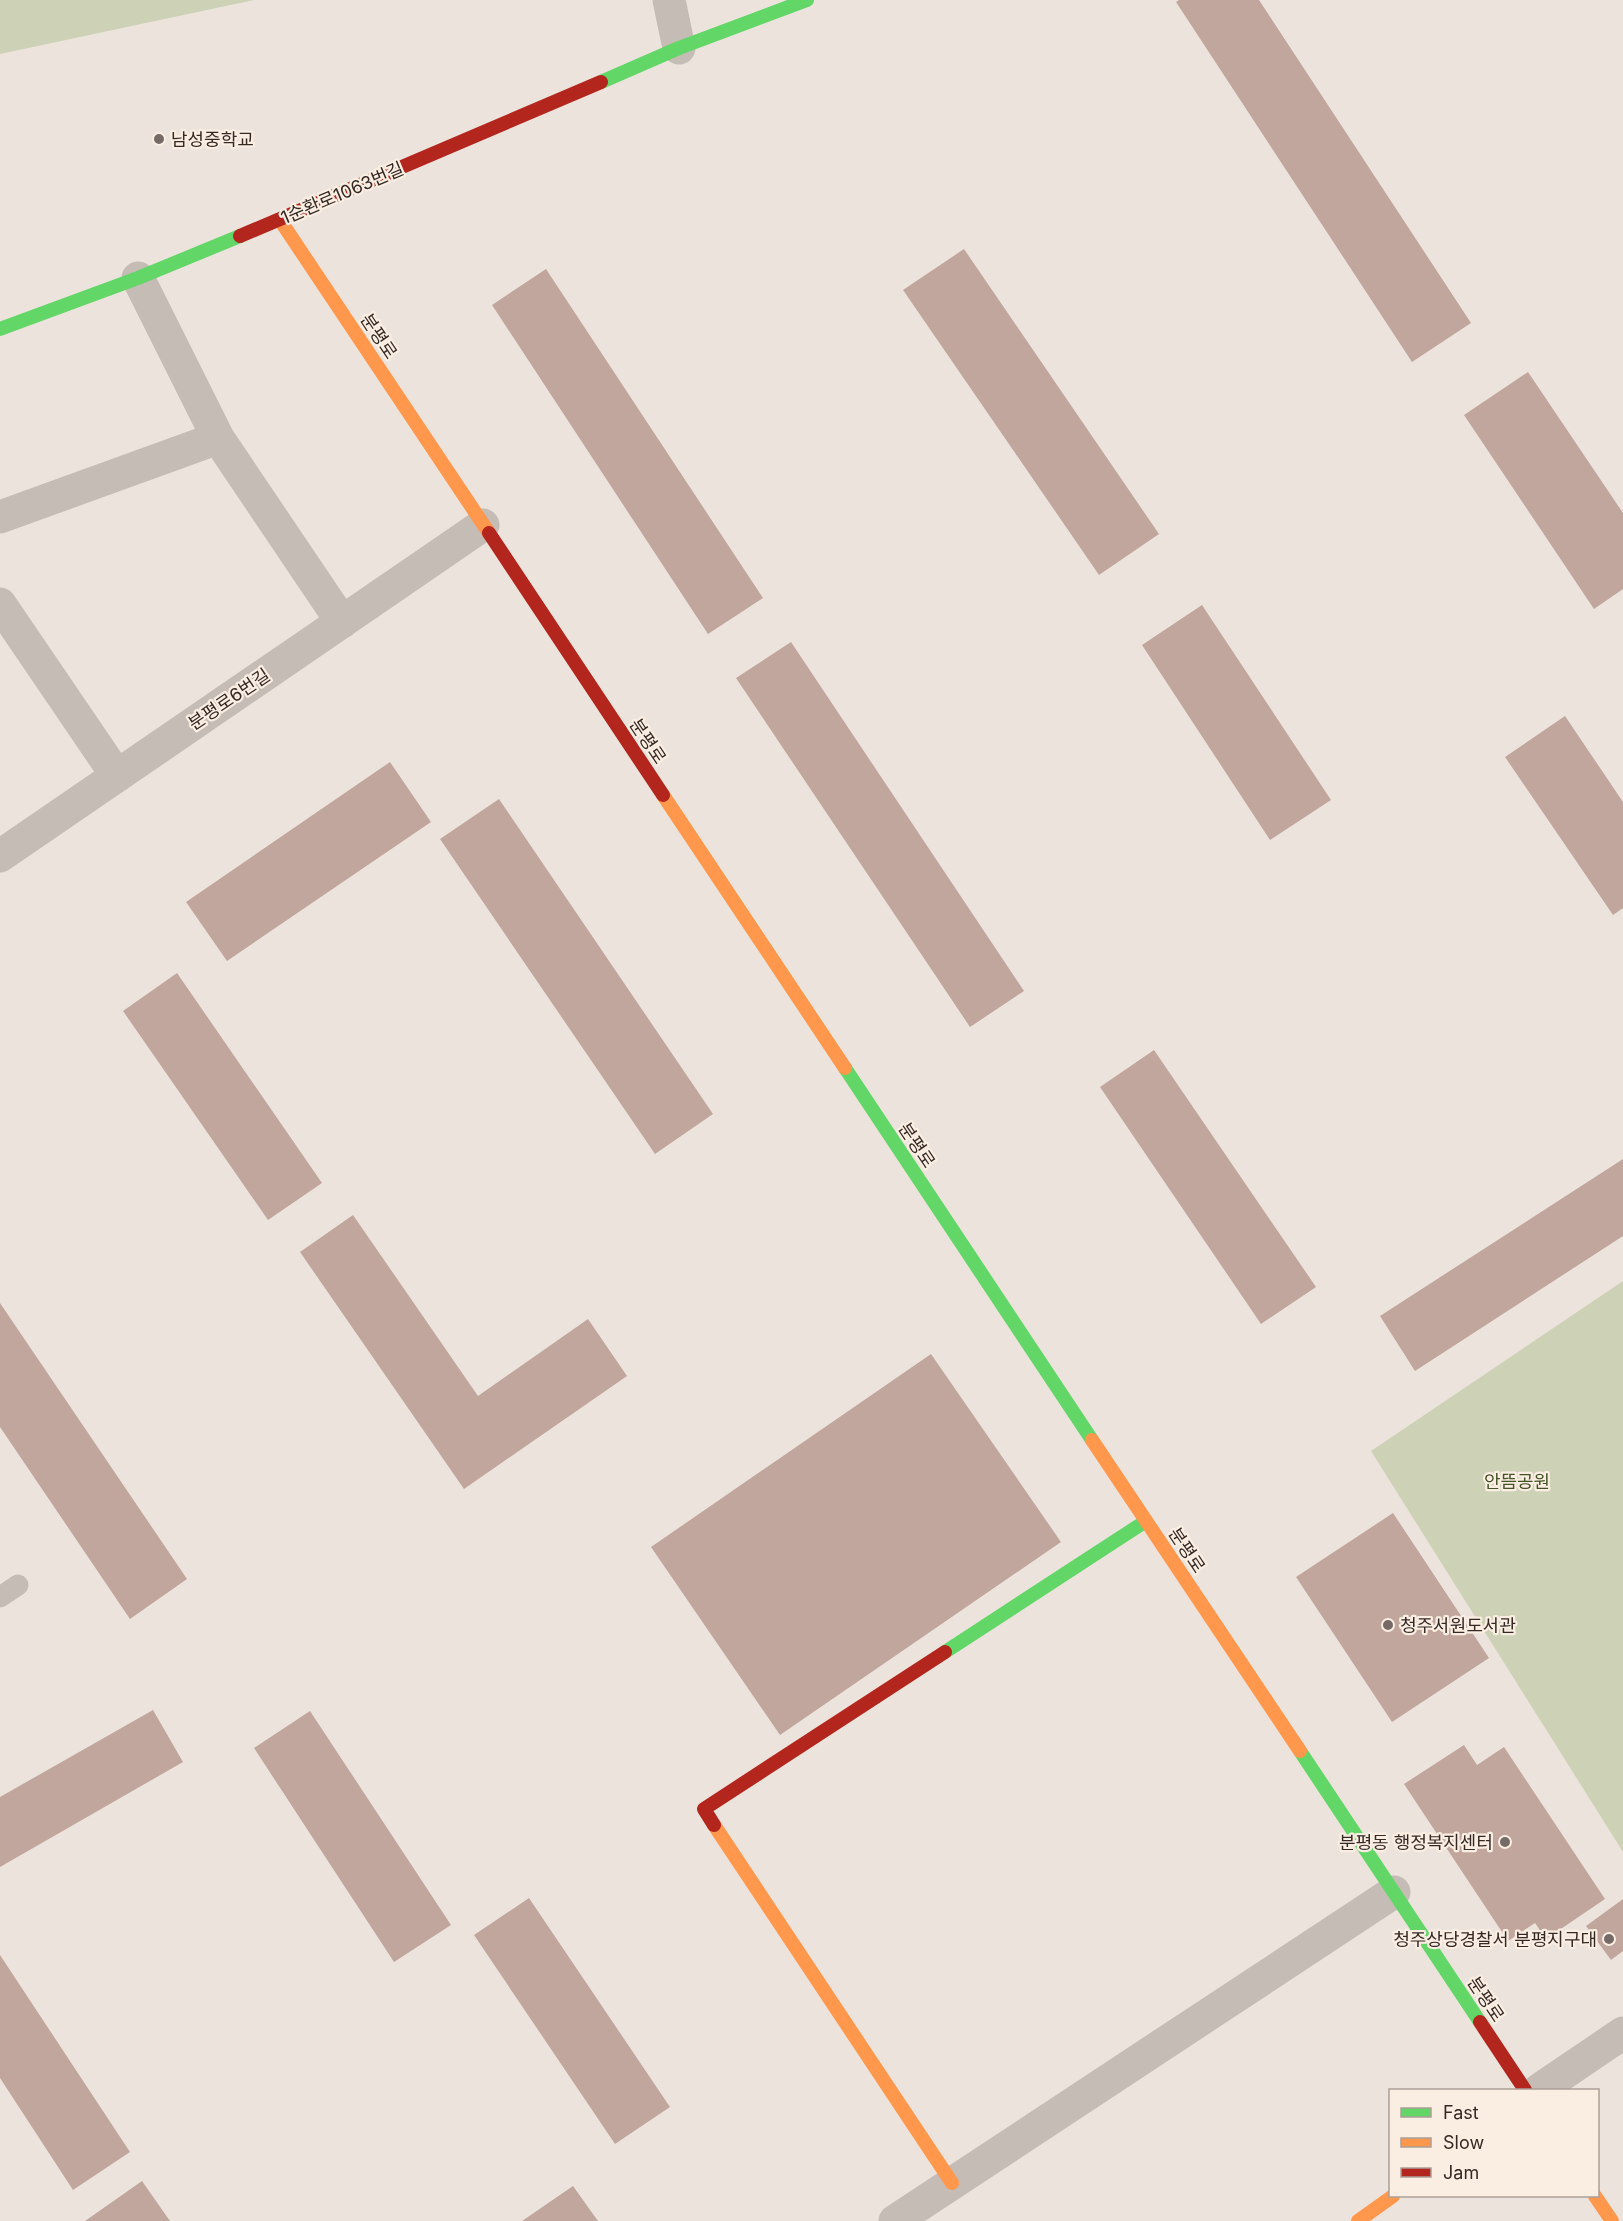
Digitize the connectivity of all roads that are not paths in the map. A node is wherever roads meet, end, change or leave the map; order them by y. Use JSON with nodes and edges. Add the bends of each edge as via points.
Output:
{"nodes":[{"id":1,"x":669,"y":0,"type":"edge"},
{"id":2,"x":807,"y":0,"type":"edge"},
{"id":3,"x":679,"y":48,"type":"junction"},
{"id":4,"x":280,"y":220,"type":"junction"},
{"id":5,"x":138,"y":278,"type":"junction"},
{"id":6,"x":0,"y":329,"type":"edge"},
{"id":7,"x":218,"y":438,"type":"junction"},
{"id":8,"x":0,"y":517,"type":"edge"},
{"id":9,"x":483,"y":525,"type":"junction"},
{"id":10,"x":0,"y":604,"type":"edge"},
{"id":11,"x":342,"y":622,"type":"junction"},
{"id":12,"x":117,"y":776,"type":"junction"},
{"id":13,"x":0,"y":856,"type":"edge"},
{"id":14,"x":1146,"y":1521,"type":"junction"},
{"id":15,"x":18,"y":1585,"type":"dead end"},
{"id":16,"x":0,"y":1597,"type":"edge"},
{"id":17,"x":1394,"y":1892,"type":"junction"},
{"id":18,"x":1623,"y":2033,"type":"edge"},
{"id":19,"x":1524,"y":2089,"type":"edge"},
{"id":20,"x":1542,"y":2089,"type":"edge"},
{"id":21,"x":952,"y":2183,"type":"junction"},
{"id":22,"x":1392,"y":2197,"type":"edge"},
{"id":23,"x":1596,"y":2197,"type":"edge"},
{"id":24,"x":895,"y":2221,"type":"edge"},
{"id":25,"x":1358,"y":2221,"type":"edge"},
{"id":26,"x":1612,"y":2221,"type":"edge"}],
"edges":[{"from":1,"to":3,"type":"street"},
{"from":2,"to":3,"type":"street","name":"1순환로1063번길"},
{"from":3,"to":4,"type":"street","name":"1순환로1063번길"},
{"from":4,"to":5,"type":"street","name":"1순환로1063번길"},
{"from":4,"to":9,"type":"street","name":"분평로"},
{"from":5,"to":6,"type":"street","name":"1순환로1063번길"},
{"from":5,"to":7,"type":"street"},
{"from":7,"to":8,"type":"street"},
{"from":7,"to":11,"type":"street"},
{"from":9,"to":11,"type":"street","name":"분평로6번길"},
{"from":9,"to":14,"type":"street","name":"분평로"},
{"from":10,"to":12,"type":"street"},
{"from":11,"to":12,"type":"street","name":"분평로6번길"},
{"from":12,"to":13,"type":"street","name":"분평로6번길"},
{"from":14,"to":17,"type":"street","name":"분평로"},
{"from":14,"to":21,"type":"street","via":[[704,1809]]},
{"from":15,"to":16,"type":"lane"},
{"from":17,"to":19,"type":"street","name":"분평로"},
{"from":17,"to":21,"type":"street"},
{"from":18,"to":20,"type":"street"},
{"from":21,"to":24,"type":"street"},
{"from":22,"to":25,"type":"street"},
{"from":23,"to":26,"type":"street"}]}
